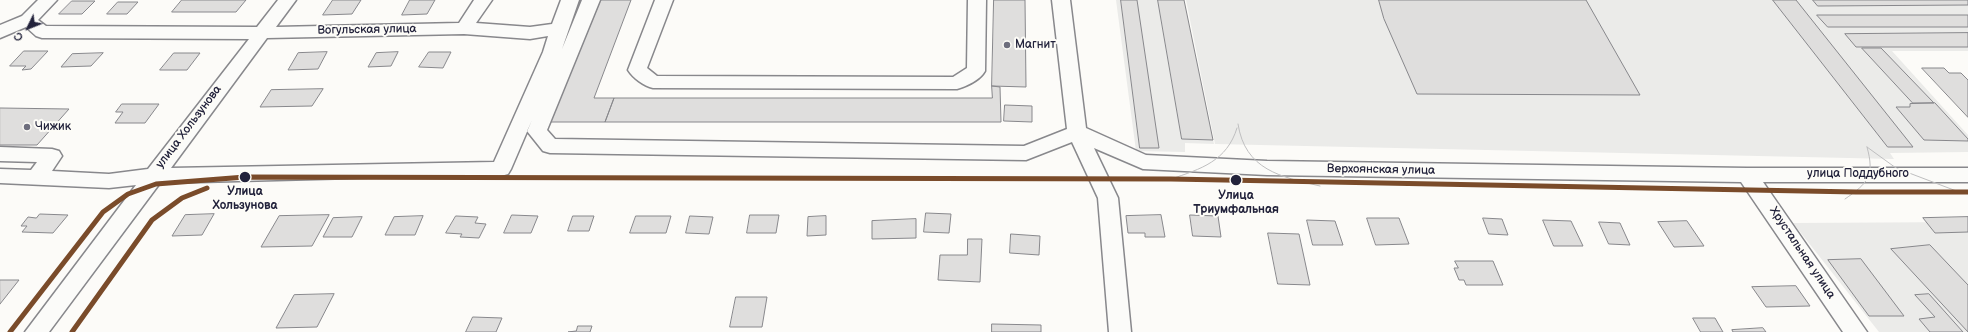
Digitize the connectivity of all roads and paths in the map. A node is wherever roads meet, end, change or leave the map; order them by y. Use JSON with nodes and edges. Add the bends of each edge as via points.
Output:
{"nodes":[{"id":1,"x":48,"y":0,"type":"edge"},
{"id":2,"x":287,"y":0,"type":"edge"},
{"id":3,"x":483,"y":0,"type":"edge"},
{"id":4,"x":570,"y":0,"type":"edge"},
{"id":5,"x":590,"y":0,"type":"edge"},
{"id":6,"x":664,"y":0,"type":"edge"},
{"id":7,"x":977,"y":0,"type":"edge"},
{"id":8,"x":1061,"y":0,"type":"edge"},
{"id":9,"x":28,"y":20,"type":"junction"},
{"id":10,"x":464,"y":28,"type":"junction"},
{"id":11,"x":558,"y":29,"type":"junction"},
{"id":12,"x":0,"y":32,"type":"edge"},
{"id":13,"x":261,"y":33,"type":"junction"},
{"id":14,"x":1077,"y":132,"type":"junction"},
{"id":15,"x":0,"y":154,"type":"edge"},
{"id":16,"x":1747,"y":175,"type":"junction"},
{"id":17,"x":1968,"y":175,"type":"edge"},
{"id":18,"x":0,"y":176,"type":"edge"},
{"id":19,"x":152,"y":176,"type":"junction"},
{"id":20,"x":36,"y":178,"type":"junction"},
{"id":21,"x":36,"y":332,"type":"edge"},
{"id":22,"x":1120,"y":332,"type":"edge"},
{"id":23,"x":1856,"y":332,"type":"edge"}],
"edges":[{"from":1,"to":9,"type":"street"},
{"from":2,"to":13,"type":"street","name":"улица Хользунова"},
{"from":3,"to":10,"type":"street"},
{"from":4,"to":11,"type":"street"},
{"from":5,"to":14,"type":"street","via":[[537,132],[550,146],[1026,153]]},
{"from":6,"to":7,"type":"street","via":[[637,70],[653,82],[957,84],[976,71]]},
{"from":8,"to":14,"type":"street"},
{"from":9,"to":12,"type":"street"},
{"from":9,"to":13,"type":"street","name":"Вогульская улица","via":[[42,32]]},
{"from":10,"to":11,"type":"street","name":"Вогульская улица","via":[[530,33]]},
{"from":10,"to":13,"type":"street","name":"Вогульская улица"},
{"from":11,"to":19,"type":"street","via":[[552,52],[501,169]]},
{"from":13,"to":19,"type":"street","name":"улица Хользунова"},
{"from":14,"to":16,"type":"street","name":"Верхоянская улица","via":[[1144,162],[1267,168]]},
{"from":14,"to":22,"type":"street","via":[[1108,198]]},
{"from":15,"to":20,"type":"street","via":[[52,156]]},
{"from":16,"to":17,"type":"street","name":"улица Поддубного"},
{"from":16,"to":23,"type":"street","name":"Хрустальная улица"},
{"from":18,"to":20,"type":"street"},
{"from":19,"to":20,"type":"street","via":[[109,181]]},
{"from":19,"to":21,"type":"street","name":"улица Хользунова"}]}
